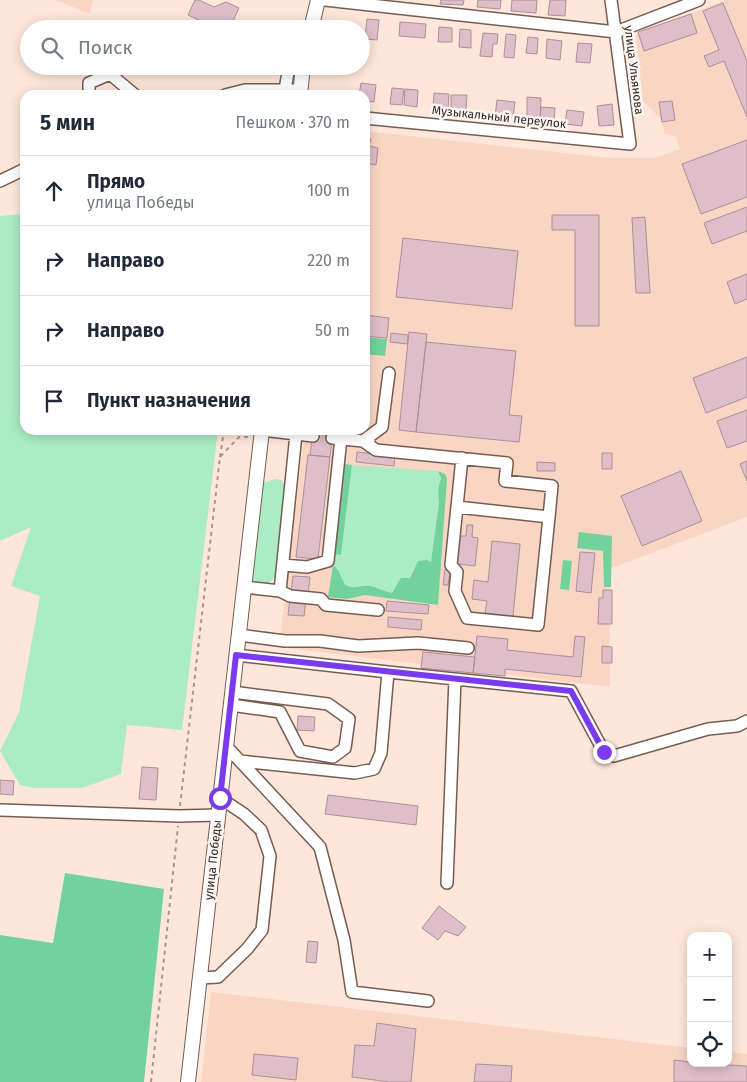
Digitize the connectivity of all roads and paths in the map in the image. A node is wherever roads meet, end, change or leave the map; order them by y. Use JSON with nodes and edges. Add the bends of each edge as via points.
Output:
{"nodes":[{"id":1,"x":318,"y":0,"type":"edge"},
{"id":2,"x":325,"y":0,"type":"edge"},
{"id":3,"x":610,"y":0,"type":"edge"},
{"id":4,"x":698,"y":0,"type":"edge"},
{"id":5,"x":313,"y":20,"type":"edge"},
{"id":6,"x":616,"y":32,"type":"junction"},
{"id":7,"x":107,"y":75,"type":"edge"},
{"id":8,"x":111,"y":75,"type":"edge"},
{"id":9,"x":288,"y":75,"type":"edge"},
{"id":10,"x":302,"y":75,"type":"edge"},
{"id":11,"x":89,"y":90,"type":"edge"},
{"id":12,"x":129,"y":90,"type":"edge"},
{"id":13,"x":246,"y":90,"type":"edge"},
{"id":14,"x":285,"y":90,"type":"joint"},
{"id":15,"x":300,"y":90,"type":"edge"},
{"id":16,"x":370,"y":118,"type":"edge"},
{"id":17,"x":630,"y":144,"type":"joint"},
{"id":18,"x":20,"y":171,"type":"edge"},
{"id":19,"x":0,"y":181,"type":"edge"},
{"id":20,"x":389,"y":373,"type":"dead end"},
{"id":21,"x":223,"y":435,"type":"edge"},
{"id":22,"x":250,"y":435,"type":"edge"},
{"id":23,"x":262,"y":435,"type":"edge"},
{"id":24,"x":296,"y":435,"type":"edge"},
{"id":25,"x":304,"y":435,"type":"edge"},
{"id":26,"x":312,"y":436,"type":"tunnel mouth"},
{"id":27,"x":363,"y":441,"type":"junction"},
{"id":28,"x":220,"y":457,"type":"junction"},
{"id":29,"x":462,"y":458,"type":"junction"},
{"id":30,"x":457,"y":507,"type":"junction"},
{"id":31,"x":549,"y":517,"type":"junction"},
{"id":32,"x":283,"y":565,"type":"junction"},
{"id":33,"x":244,"y":587,"type":"junction"},
{"id":34,"x":280,"y":591,"type":"junction"},
{"id":35,"x":378,"y":610,"type":"dead end"},
{"id":36,"x":239,"y":635,"type":"junction"},
{"id":37,"x":468,"y":648,"type":"dead end"},
{"id":38,"x":236,"y":655,"type":"junction"},
{"id":39,"x":388,"y":672,"type":"junction"},
{"id":40,"x":455,"y":679,"type":"junction"},
{"id":41,"x":232,"y":698,"type":"junction"},
{"id":42,"x":747,"y":722,"type":"edge"},
{"id":43,"x":226,"y":746,"type":"junction"},
{"id":44,"x":240,"y":761,"type":"junction"},
{"id":45,"x":220,"y":798,"type":"junction"},
{"id":46,"x":0,"y":810,"type":"edge"},
{"id":47,"x":218,"y":815,"type":"junction"},
{"id":48,"x":179,"y":816,"type":"junction"},
{"id":49,"x":447,"y":883,"type":"dead end"},
{"id":50,"x":200,"y":978,"type":"junction"},
{"id":51,"x":428,"y":1001,"type":"dead end"},
{"id":52,"x":151,"y":1082,"type":"edge"},
{"id":53,"x":188,"y":1082,"type":"edge"}],
"edges":[{"from":1,"to":5,"type":"main road"},
{"from":2,"to":6,"type":"street"},
{"from":3,"to":6,"type":"street","name":"улица Ульянова"},
{"from":4,"to":6,"type":"street"},
{"from":6,"to":17,"type":"street","name":"улица Ульянова"},
{"from":7,"to":11,"type":"street","via":[[89,82]]},
{"from":8,"to":12,"type":"street"},
{"from":9,"to":14,"type":"street"},
{"from":10,"to":15,"type":"main road"},
{"from":13,"to":14,"type":"street"},
{"from":16,"to":17,"type":"street","name":"Музыкальный переулок"},
{"from":18,"to":19,"type":"street"},
{"from":20,"to":27,"type":"street","via":[[382,427]]},
{"from":21,"to":28,"type":"path"},
{"from":22,"to":28,"type":"path","via":[[239,437]]},
{"from":23,"to":33,"type":"main road","name":"улица Победы"},
{"from":24,"to":32,"type":"street"},
{"from":25,"to":26,"type":"street"},
{"from":27,"to":29,"type":"street","via":[[422,447],[434,455]]},
{"from":27,"to":32,"type":"street","via":[[337,438],[328,561],[307,568]]},
{"from":28,"to":48,"type":"path"},
{"from":29,"to":30,"type":"street"},
{"from":29,"to":31,"type":"street","via":[[507,463],[505,482],[552,486]]},
{"from":30,"to":31,"type":"street"},
{"from":30,"to":31,"type":"street","via":[[451,565],[457,572],[455,591],[467,618],[538,625]]},
{"from":32,"to":34,"type":"street"},
{"from":33,"to":34,"type":"street"},
{"from":33,"to":36,"type":"main road","name":"улица Победы"},
{"from":34,"to":35,"type":"street","via":[[290,596],[321,599],[326,605]]},
{"from":36,"to":37,"type":"street","via":[[358,646],[418,643]]},
{"from":36,"to":38,"type":"main road","name":"улица Победы"},
{"from":38,"to":39,"type":"street"},
{"from":38,"to":41,"type":"main road","name":"улица Победы"},
{"from":39,"to":40,"type":"street"},
{"from":39,"to":44,"type":"street","via":[[381,753],[374,769],[355,773]]},
{"from":40,"to":42,"type":"street","via":[[571,691],[604,752],[614,756],[708,729]]},
{"from":40,"to":49,"type":"street"},
{"from":41,"to":41,"type":"street","via":[[280,712],[300,751],[333,757],[345,748],[348,720],[328,704]]},
{"from":41,"to":43,"type":"main road","name":"улица Победы"},
{"from":43,"to":44,"type":"street"},
{"from":43,"to":45,"type":"main road","name":"улица Победы"},
{"from":44,"to":51,"type":"street","via":[[320,847],[344,940],[352,992]]},
{"from":45,"to":47,"type":"main road","name":"улица Победы"},
{"from":45,"to":50,"type":"street","via":[[262,830],[270,856],[262,930],[218,978]]},
{"from":46,"to":48,"type":"street"},
{"from":47,"to":48,"type":"street"},
{"from":47,"to":50,"type":"main road","name":"улица Победы"},
{"from":48,"to":52,"type":"path"},
{"from":50,"to":53,"type":"main road","name":"улица Победы"}]}
